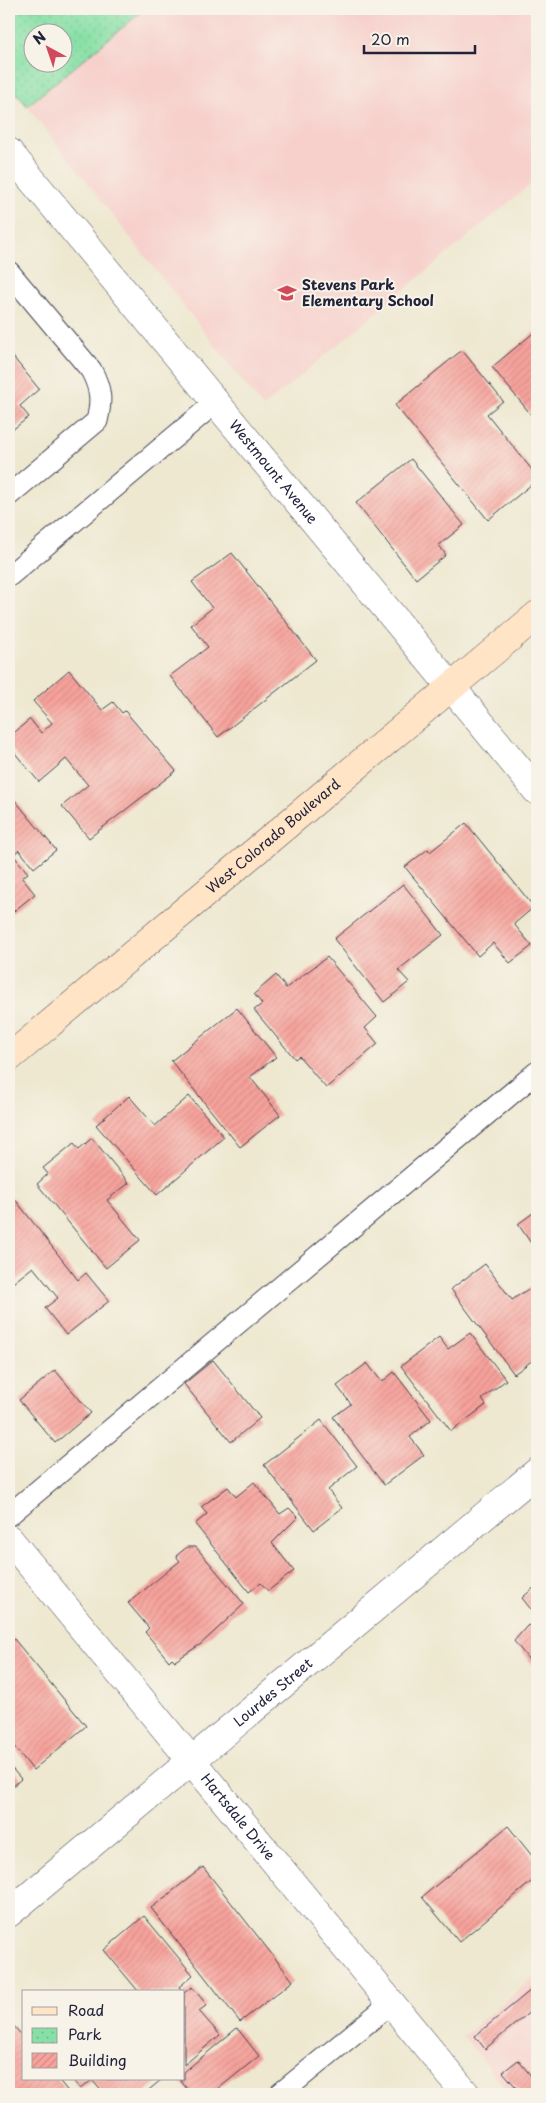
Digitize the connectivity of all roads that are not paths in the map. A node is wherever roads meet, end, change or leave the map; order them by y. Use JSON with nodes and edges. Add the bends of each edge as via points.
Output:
{"nodes":[{"id":1,"x":9,"y":152,"type":"edge"},
{"id":2,"x":9,"y":272,"type":"edge"},
{"id":3,"x":216,"y":402,"type":"junction"},
{"id":4,"x":9,"y":495,"type":"edge"},
{"id":5,"x":9,"y":576,"type":"edge"},
{"id":6,"x":537,"y":615,"type":"edge"},
{"id":7,"x":450,"y":687,"type":"junction"},
{"id":8,"x":537,"y":791,"type":"edge"},
{"id":9,"x":9,"y":1058,"type":"edge"},
{"id":10,"x":537,"y":1072,"type":"edge"},
{"id":11,"x":537,"y":1472,"type":"edge"},
{"id":12,"x":9,"y":1515,"type":"edge"},
{"id":13,"x":9,"y":1539,"type":"edge"},
{"id":14,"x":192,"y":1762,"type":"junction"},
{"id":15,"x":9,"y":1913,"type":"edge"},
{"id":16,"x":390,"y":2004,"type":"junction"},
{"id":17,"x":280,"y":2094,"type":"edge"},
{"id":18,"x":466,"y":2094,"type":"edge"}],
"edges":[{"from":1,"to":3,"type":"street","name":"Westmount Avenue"},
{"from":2,"to":4,"type":"lane","via":[[91,370],[100,387],[101,403],[96,421]]},
{"from":3,"to":5,"type":"lane"},
{"from":3,"to":7,"type":"street","name":"Westmount Avenue"},
{"from":6,"to":7,"type":"street","name":"West Colorado Boulevard"},
{"from":7,"to":8,"type":"street","name":"Westmount Avenue"},
{"from":7,"to":9,"type":"street","name":"West Colorado Boulevard"},
{"from":10,"to":12,"type":"lane"},
{"from":11,"to":14,"type":"street","name":"Lourdes Street"},
{"from":13,"to":14,"type":"street","name":"Hartsdale Drive"},
{"from":14,"to":15,"type":"street","name":"Lourdes Street"},
{"from":14,"to":16,"type":"street","name":"Hartsdale Drive"},
{"from":16,"to":17,"type":"lane"},
{"from":16,"to":18,"type":"street","name":"Hartsdale Drive"}]}
